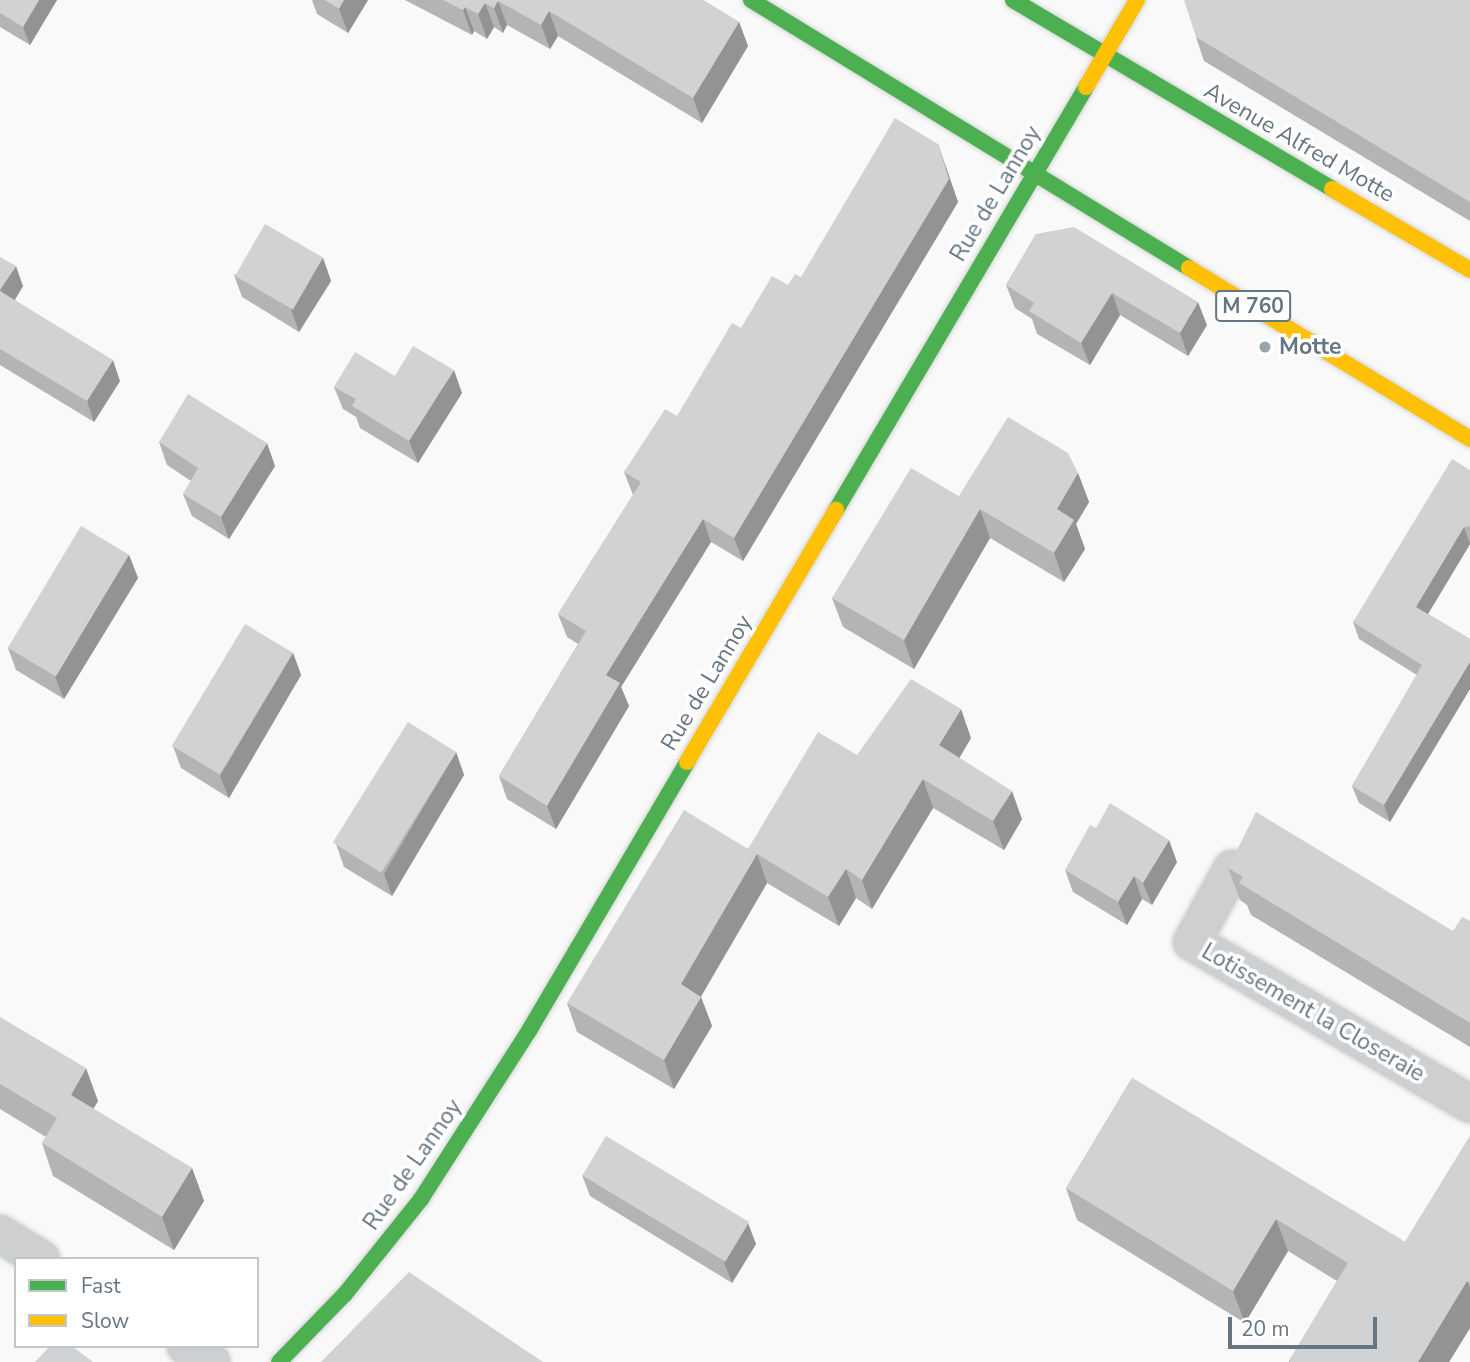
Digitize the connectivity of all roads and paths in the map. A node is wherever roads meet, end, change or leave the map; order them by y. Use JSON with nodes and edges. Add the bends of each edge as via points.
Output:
{"nodes":[{"id":1,"x":751,"y":0,"type":"edge"},
{"id":2,"x":1013,"y":0,"type":"edge"},
{"id":3,"x":1137,"y":0,"type":"edge"},
{"id":4,"x":1104,"y":58,"type":"junction"},
{"id":5,"x":1035,"y":174,"type":"junction"},
{"id":6,"x":1470,"y":270,"type":"edge"},
{"id":7,"x":1470,"y":439,"type":"edge"},
{"id":8,"x":1232,"y":869,"type":"edge"},
{"id":9,"x":1470,"y":1104,"type":"edge"},
{"id":10,"x":0,"y":1234,"type":"edge"},
{"id":11,"x":38,"y":1257,"type":"edge"},
{"id":12,"x":189,"y":1348,"type":"edge"},
{"id":13,"x":211,"y":1362,"type":"edge"},
{"id":14,"x":279,"y":1362,"type":"edge"}],
"edges":[{"from":1,"to":5,"type":"main road","number":"M 760"},
{"from":2,"to":4,"type":"main road","name":"Avenue Alfred Motte"},
{"from":3,"to":4,"type":"main road","name":"Rue de Lannoy"},
{"from":4,"to":5,"type":"main road","name":"Rue de Lannoy"},
{"from":4,"to":6,"type":"main road","name":"Avenue Alfred Motte"},
{"from":5,"to":7,"type":"main road","number":"M 760"},
{"from":5,"to":14,"type":"main road","name":"Rue de Lannoy","via":[[556,985],[444,1164],[385,1246]]},
{"from":8,"to":9,"type":"street","name":"Lotissement la Closeraie","via":[[1192,942]]},
{"from":10,"to":11,"type":"street"},
{"from":12,"to":13,"type":"street"}]}
